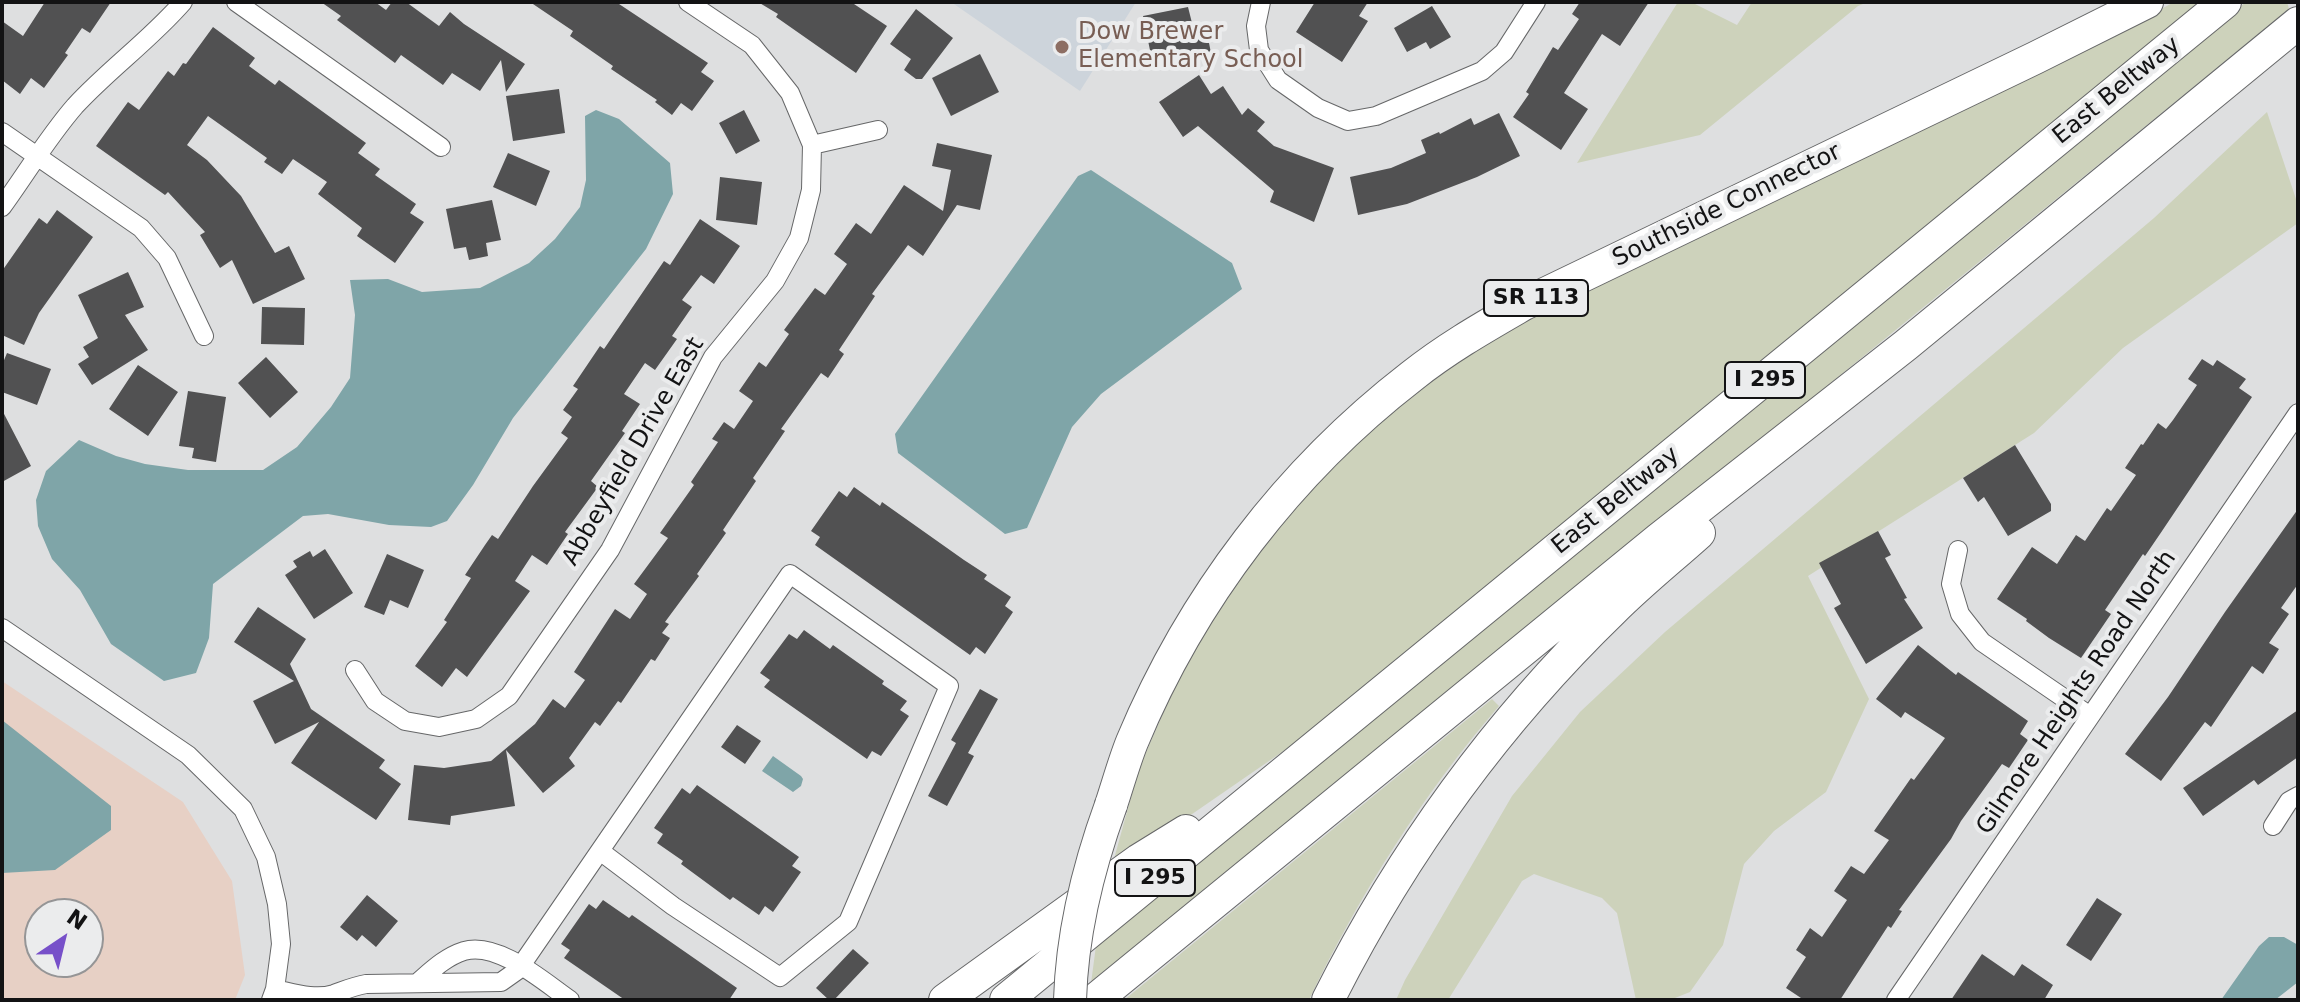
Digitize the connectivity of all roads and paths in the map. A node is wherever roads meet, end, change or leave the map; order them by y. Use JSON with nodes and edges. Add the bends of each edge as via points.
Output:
{"nodes":[{"id":1,"x":183,"y":2,"type":"edge"},
{"id":2,"x":236,"y":2,"type":"edge"},
{"id":3,"x":688,"y":2,"type":"edge"},
{"id":4,"x":1261,"y":2,"type":"edge"},
{"id":5,"x":1536,"y":2,"type":"edge"},
{"id":6,"x":2147,"y":2,"type":"edge"},
{"id":7,"x":2225,"y":2,"type":"edge"},
{"id":8,"x":2298,"y":23,"type":"edge"},
{"id":9,"x":878,"y":130,"type":"dead end"},
{"id":10,"x":2,"y":132,"type":"edge"},
{"id":11,"x":812,"y":145,"type":"junction"},
{"id":12,"x":441,"y":147,"type":"dead end"},
{"id":13,"x":38,"y":157,"type":"junction"},
{"id":14,"x":2,"y":207,"type":"edge"},
{"id":15,"x":204,"y":336,"type":"dead end"},
{"id":16,"x":1906,"y":345,"type":"junction"},
{"id":17,"x":2298,"y":413,"type":"edge"},
{"id":18,"x":1958,"y":550,"type":"dead end"},
{"id":19,"x":2,"y":628,"type":"edge"},
{"id":20,"x":355,"y":670,"type":"dead end"},
{"id":21,"x":2090,"y":716,"type":"junction"},
{"id":22,"x":1304,"y":757,"type":"junction"},
{"id":23,"x":2298,"y":796,"type":"edge"},
{"id":24,"x":2273,"y":826,"type":"dead end"},
{"id":25,"x":600,"y":851,"type":"junction"},
{"id":26,"x":520,"y":966,"type":"junction"},
{"id":27,"x":417,"y":983,"type":"junction"},
{"id":28,"x":365,"y":992,"type":"edge"},
{"id":29,"x":273,"y":994,"type":"edge"},
{"id":30,"x":570,"y":1000,"type":"edge"},
{"id":31,"x":945,"y":1000,"type":"edge"},
{"id":32,"x":1006,"y":1000,"type":"edge"},
{"id":33,"x":1070,"y":1000,"type":"edge"},
{"id":34,"x":1095,"y":1000,"type":"edge"},
{"id":35,"x":1328,"y":1000,"type":"edge"},
{"id":36,"x":1896,"y":1000,"type":"edge"}],
"edges":[{"from":1,"to":13,"type":"street","via":[[74,108]]},
{"from":2,"to":12,"type":"street"},
{"from":3,"to":11,"type":"street","via":[[752,45],[790,93]]},
{"from":4,"to":5,"type":"street","via":[[1259,50],[1278,80],[1348,121],[1376,116],[1482,71],[1504,52]]},
{"from":6,"to":33,"type":"highway","name":"Southside Connector","number":"SR 113","bridge":true,"via":[[1524,304],[1413,375],[1341,436],[1265,520],[1206,600],[1167,667],[1131,744],[1096,846],[1081,905]]},
{"from":7,"to":22,"type":"highway","name":"East Beltway","number":"I 295"},
{"from":8,"to":16,"type":"highway","number":"I 295"},
{"from":9,"to":11,"type":"street"},
{"from":10,"to":13,"type":"street"},
{"from":11,"to":20,"type":"street","name":"Abbeyfield Drive East","via":[[811,190],[799,238],[775,281],[713,357],[610,550],[509,696],[476,719],[439,727],[405,721],[375,701]]},
{"from":13,"to":14,"type":"street"},
{"from":13,"to":15,"type":"street","via":[[141,228],[167,258]]},
{"from":16,"to":34,"type":"highway","number":"I 295","via":[[1659,539]]},
{"from":16,"to":35,"type":"highway","via":[[1614,609],[1547,678],[1417,843]]},
{"from":17,"to":21,"type":"street","name":"Gilmore Heights Road North"},
{"from":18,"to":21,"type":"street","via":[[1951,584],[1960,614],[1982,642]]},
{"from":19,"to":29,"type":"street","via":[[188,755],[243,809],[266,857],[277,904],[281,944]]},
{"from":21,"to":36,"type":"street","name":"Gilmore Heights Road North"},
{"from":22,"to":31,"type":"highway","via":[[1139,860]]},
{"from":22,"to":32,"type":"highway","name":"East Beltway","number":"I 295"},
{"from":23,"to":24,"type":"street"},
{"from":25,"to":25,"type":"street","via":[[790,574],[949,686],[848,922],[780,977]]},
{"from":25,"to":26,"type":"street"},
{"from":26,"to":27,"type":"street","via":[[501,982]]},
{"from":26,"to":27,"type":"street","via":[[488,951],[466,950]]},
{"from":26,"to":30,"type":"street"},
{"from":27,"to":28,"type":"street"},
{"from":28,"to":29,"type":"street","via":[[351,986],[332,994]]}]}
